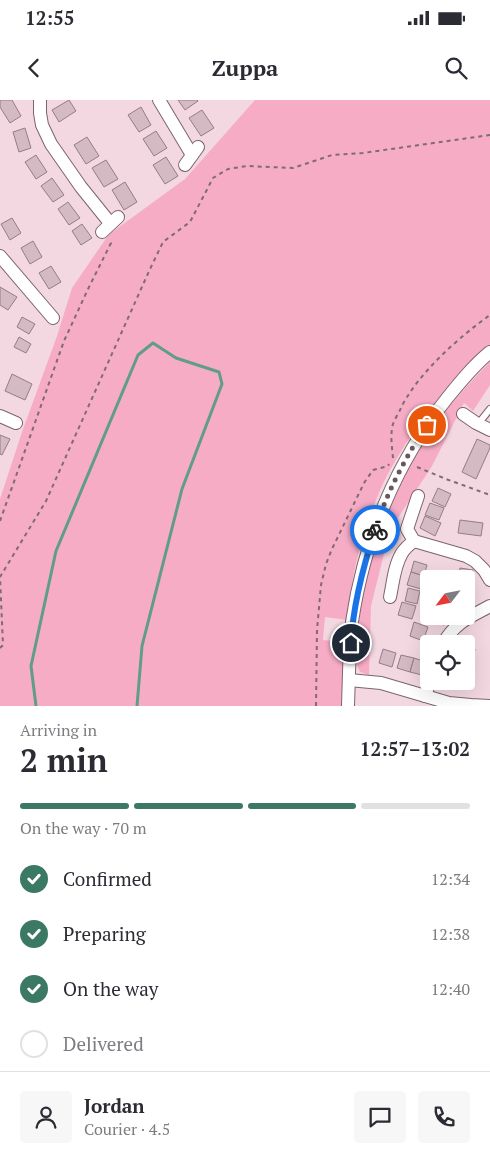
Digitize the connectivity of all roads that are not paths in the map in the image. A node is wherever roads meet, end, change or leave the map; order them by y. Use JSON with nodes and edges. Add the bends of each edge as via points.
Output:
{"nodes":[{"id":1,"x":40,"y":100,"type":"edge"},
{"id":2,"x":158,"y":100,"type":"edge"},
{"id":3,"x":192,"y":156,"type":"dead end"},
{"id":4,"x":110,"y":224,"type":"road end"},
{"id":5,"x":0,"y":256,"type":"edge"},
{"id":6,"x":53,"y":318,"type":"dead end"},
{"id":7,"x":490,"y":352,"type":"edge"},
{"id":8,"x":490,"y":410,"type":"edge"},
{"id":9,"x":4,"y":413,"type":"edge"},
{"id":10,"x":463,"y":414,"type":"dead end"},
{"id":11,"x":16,"y":423,"type":"dead end"},
{"id":12,"x":478,"y":424,"type":"junction"},
{"id":13,"x":490,"y":430,"type":"edge"},
{"id":14,"x":418,"y":496,"type":"dead end"},
{"id":15,"x":414,"y":540,"type":"junction"},
{"id":16,"x":490,"y":580,"type":"edge"},
{"id":17,"x":390,"y":598,"type":"dead end"},
{"id":18,"x":490,"y":606,"type":"edge"},
{"id":19,"x":449,"y":635,"type":"edge"},
{"id":20,"x":349,"y":680,"type":"junction"},
{"id":21,"x":427,"y":690,"type":"edge"},
{"id":22,"x":425,"y":696,"type":"junction"},
{"id":23,"x":348,"y":706,"type":"edge"},
{"id":24,"x":490,"y":706,"type":"edge"}],
"edges":[{"from":1,"to":4,"type":"street","via":[[42,125],[51,144]]},
{"from":2,"to":3,"type":"street"},
{"from":5,"to":6,"type":"street","via":[[49,304]]},
{"from":7,"to":20,"type":"street","via":[[459,383],[436,413],[390,488],[366,556],[357,595]]},
{"from":8,"to":12,"type":"lane"},
{"from":9,"to":11,"type":"street"},
{"from":10,"to":12,"type":"street"},
{"from":12,"to":13,"type":"street"},
{"from":14,"to":15,"type":"street","via":[[407,529]]},
{"from":15,"to":16,"type":"street","via":[[466,556],[484,570]]},
{"from":15,"to":17,"type":"street","via":[[402,552]]},
{"from":18,"to":19,"type":"street","via":[[461,622]]},
{"from":20,"to":22,"type":"street","via":[[381,683]]},
{"from":20,"to":23,"type":"street"},
{"from":21,"to":22,"type":"street"},
{"from":22,"to":24,"type":"street","via":[[449,703]]}]}
